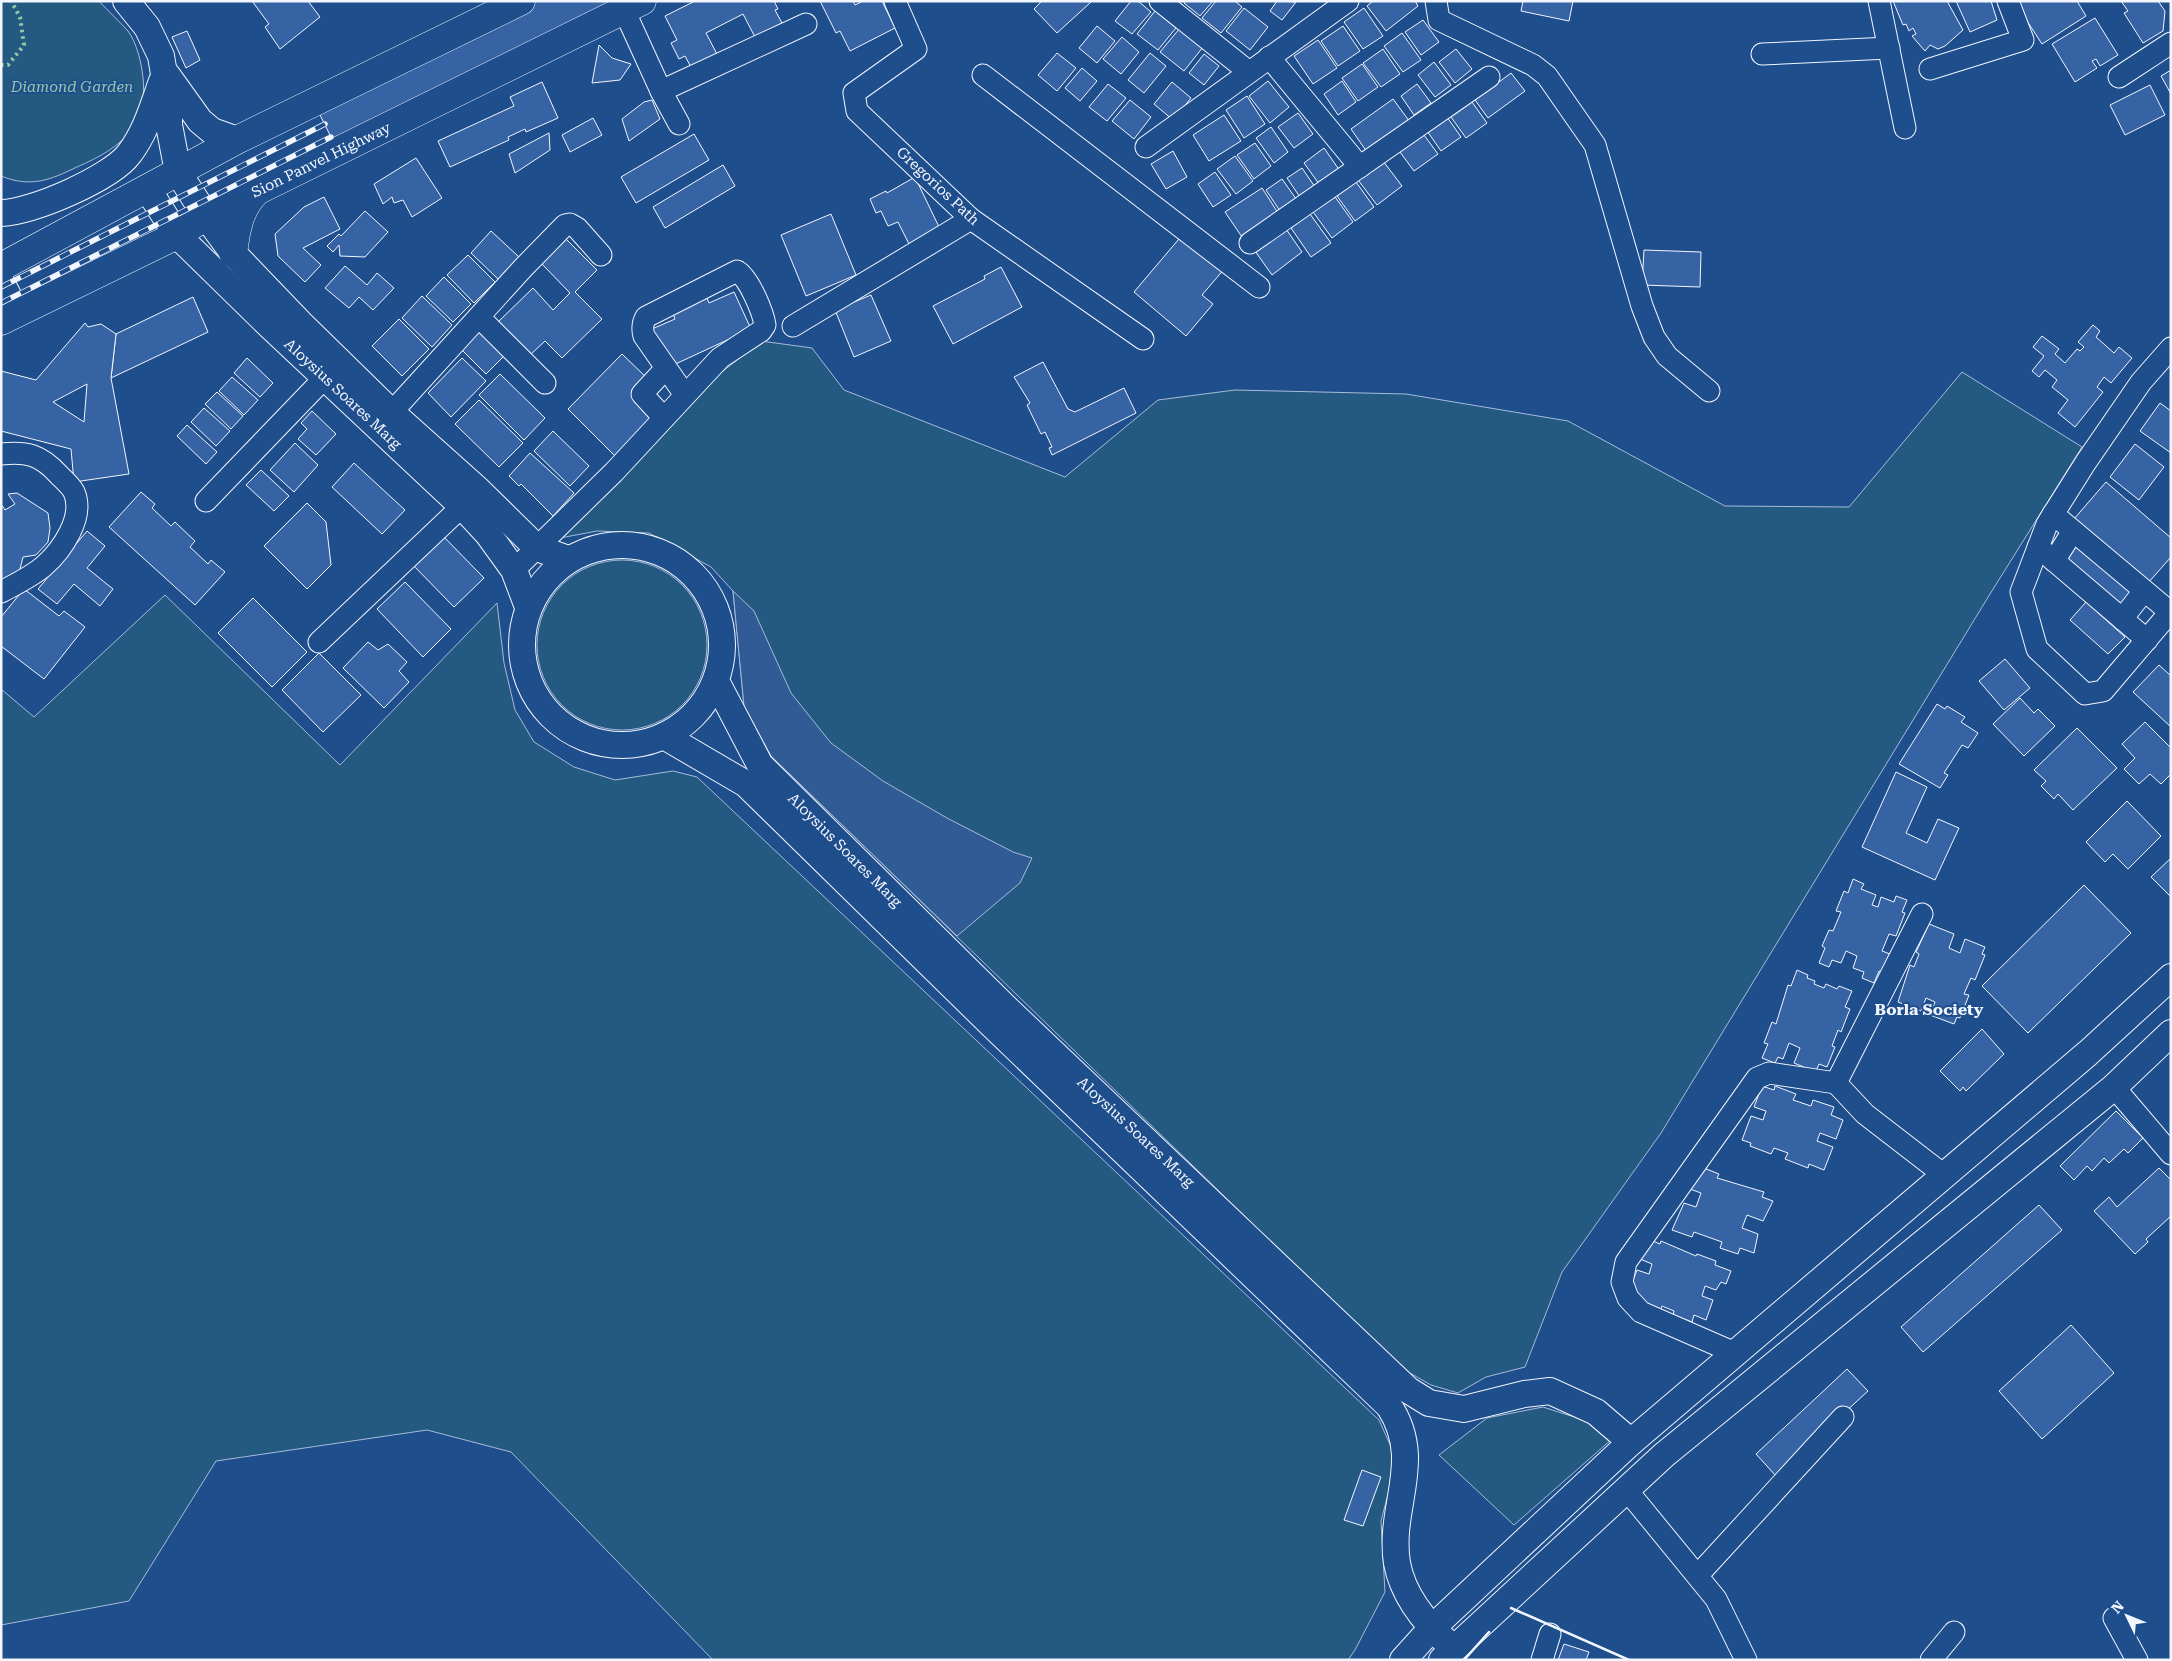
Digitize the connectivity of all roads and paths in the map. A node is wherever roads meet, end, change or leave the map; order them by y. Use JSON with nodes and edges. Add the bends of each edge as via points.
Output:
{"nodes":[{"id":1,"x":522,"y":1,"type":"edge"},
{"id":2,"x":895,"y":1,"type":"edge"},
{"id":3,"x":1160,"y":1,"type":"edge"},
{"id":4,"x":1436,"y":1,"type":"edge"},
{"id":5,"x":1879,"y":1,"type":"edge"},
{"id":6,"x":2008,"y":1,"type":"edge"},
{"id":7,"x":135,"y":5,"type":"edge"},
{"id":8,"x":1333,"y":5,"type":"edge"},
{"id":9,"x":633,"y":6,"type":"edge"},
{"id":10,"x":806,"y":24,"type":"dead end"},
{"id":11,"x":2171,"y":43,"type":"edge"},
{"id":12,"x":1889,"y":48,"type":"junction"},
{"id":13,"x":1762,"y":54,"type":"dead end"},
{"id":14,"x":1270,"y":57,"type":"junction"},
{"id":15,"x":1930,"y":69,"type":"dead end"},
{"id":16,"x":1249,"y":72,"type":"junction"},
{"id":17,"x":165,"y":73,"type":"junction"},
{"id":18,"x":983,"y":75,"type":"dead end"},
{"id":19,"x":1489,"y":77,"type":"dead end"},
{"id":20,"x":2119,"y":77,"type":"dead end"},
{"id":21,"x":661,"y":91,"type":"junction"},
{"id":22,"x":679,"y":124,"type":"dead end"},
{"id":23,"x":1905,"y":128,"type":"dead end"},
{"id":24,"x":237,"y":140,"type":"junction"},
{"id":25,"x":1146,"y":147,"type":"dead end"},
{"id":26,"x":1360,"y":167,"type":"junction"},
{"id":27,"x":178,"y":172,"type":"junction"},
{"id":28,"x":147,"y":188,"type":"junction"},
{"id":29,"x":256,"y":192,"type":"junction"},
{"id":30,"x":1,"y":213,"type":"edge"},
{"id":31,"x":206,"y":216,"type":"junction"},
{"id":32,"x":971,"y":220,"type":"junction"},
{"id":33,"x":177,"y":235,"type":"junction"},
{"id":34,"x":1250,"y":243,"type":"dead end"},
{"id":35,"x":233,"y":253,"type":"junction"},
{"id":36,"x":601,"y":255,"type":"dead end"},
{"id":37,"x":1,"y":267,"type":"edge"},
{"id":38,"x":1,"y":282,"type":"edge"},
{"id":39,"x":247,"y":284,"type":"junction"},
{"id":40,"x":1259,"y":287,"type":"dead end"},
{"id":41,"x":9,"y":317,"type":"edge"},
{"id":42,"x":479,"y":317,"type":"junction"},
{"id":43,"x":793,"y":326,"type":"dead end"},
{"id":44,"x":1143,"y":339,"type":"dead end"},
{"id":45,"x":2171,"y":348,"type":"edge"},
{"id":46,"x":666,"y":368,"type":"junction"},
{"id":47,"x":332,"y":369,"type":"junction"},
{"id":48,"x":545,"y":383,"type":"dead end"},
{"id":49,"x":1709,"y":391,"type":"dead end"},
{"id":50,"x":685,"y":395,"type":"junction"},
{"id":51,"x":664,"y":418,"type":"junction"},
{"id":52,"x":385,"y":420,"type":"junction"},
{"id":53,"x":1,"y":454,"type":"edge"},
{"id":54,"x":471,"y":499,"type":"junction"},
{"id":55,"x":206,"y":500,"type":"dead end"},
{"id":56,"x":2053,"y":514,"type":"junction"},
{"id":57,"x":2073,"y":531,"type":"junction"},
{"id":58,"x":2038,"y":547,"type":"junction"},
{"id":59,"x":537,"y":548,"type":"junction"},
{"id":60,"x":568,"y":559,"type":"junction"},
{"id":61,"x":2054,"y":561,"type":"junction"},
{"id":62,"x":514,"y":570,"type":"junction"},
{"id":63,"x":2144,"y":590,"type":"junction"},
{"id":64,"x":1,"y":592,"type":"edge"},
{"id":65,"x":528,"y":607,"type":"junction"},
{"id":66,"x":2170,"y":612,"type":"edge"},
{"id":67,"x":2122,"y":619,"type":"junction"},
{"id":68,"x":2147,"y":640,"type":"junction"},
{"id":69,"x":319,"y":642,"type":"dead end"},
{"id":70,"x":716,"y":681,"type":"junction"},
{"id":71,"x":664,"y":736,"type":"junction"},
{"id":72,"x":1922,"y":914,"type":"dead end"},
{"id":73,"x":2171,"y":977,"type":"edge"},
{"id":74,"x":998,"y":1016,"type":"junction"},
{"id":75,"x":2171,"y":1033,"type":"edge"},
{"id":76,"x":1836,"y":1083,"type":"junction"},
{"id":77,"x":2114,"y":1087,"type":"junction"},
{"id":78,"x":1996,"y":1131,"type":"junction"},
{"id":79,"x":2171,"y":1154,"type":"edge"},
{"id":80,"x":2020,"y":1163,"type":"junction"},
{"id":81,"x":1944,"y":1175,"type":"junction"},
{"id":82,"x":1735,"y":1353,"type":"junction"},
{"id":83,"x":1365,"y":1366,"type":"junction"},
{"id":84,"x":1843,"y":1416,"type":"dead end"},
{"id":85,"x":1624,"y":1449,"type":"junction"},
{"id":86,"x":1632,"y":1484,"type":"junction"},
{"id":87,"x":1698,"y":1575,"type":"junction"},
{"id":88,"x":2114,"y":1618,"type":"dead end"},
{"id":89,"x":1431,"y":1629,"type":"junction"},
{"id":90,"x":1954,"y":1632,"type":"dead end"},
{"id":91,"x":1550,"y":1634,"type":"dead end"},
{"id":92,"x":1448,"y":1654,"type":"edge"},
{"id":93,"x":1403,"y":1660,"type":"edge"},
{"id":94,"x":1542,"y":1660,"type":"edge"},
{"id":95,"x":1746,"y":1660,"type":"edge"},
{"id":96,"x":1931,"y":1660,"type":"edge"},
{"id":97,"x":2137,"y":1660,"type":"edge"}],
"edges":[{"from":1,"to":24,"type":"highway"},
{"from":2,"to":32,"type":"street","name":"Gregorios Path","via":[[916,48],[854,93],[858,111]]},
{"from":3,"to":16,"type":"street"},
{"from":4,"to":49,"type":"street","via":[[1439,20],[1533,64],[1547,76],[1595,145],[1642,306],[1654,336],[1667,356]]},
{"from":5,"to":12,"type":"street"},
{"from":6,"to":15,"type":"street","via":[[2023,40]]},
{"from":7,"to":17,"type":"main road","via":[[161,56]]},
{"from":8,"to":14,"type":"street"},
{"from":9,"to":21,"type":"street"},
{"from":9,"to":29,"type":"highway","name":"Sion Panvel Highway"},
{"from":10,"to":21,"type":"street"},
{"from":11,"to":20,"type":"street"},
{"from":12,"to":13,"type":"street"},
{"from":12,"to":23,"type":"street"},
{"from":14,"to":16,"type":"street"},
{"from":14,"to":26,"type":"street"},
{"from":16,"to":25,"type":"street"},
{"from":17,"to":24,"type":"main road","via":[[200,121],[212,131]]},
{"from":17,"to":27,"type":"main road","via":[[169,125]]},
{"from":17,"to":30,"type":"main road","via":[[148,122],[128,156],[98,178],[48,202]]},
{"from":18,"to":40,"type":"street"},
{"from":19,"to":26,"type":"street"},
{"from":21,"to":22,"type":"street"},
{"from":24,"to":27,"type":"highway"},
{"from":26,"to":34,"type":"street"},
{"from":27,"to":28,"type":"highway"},
{"from":27,"to":31,"type":"main road","name":"Aloysius Soares Marg"},
{"from":28,"to":33,"type":"main road","name":"Aloysius Soares Marg"},
{"from":28,"to":37,"type":"highway"},
{"from":29,"to":31,"type":"highway","name":"Sion Panvel Highway"},
{"from":29,"to":35,"type":"highway","via":[[248,200],[237,224]]},
{"from":31,"to":33,"type":"highway","name":"Sion Panvel Highway"},
{"from":31,"to":35,"type":"main road","name":"Aloysius Soares Marg"},
{"from":32,"to":43,"type":"street"},
{"from":32,"to":44,"type":"street","name":"Gregorios Path"},
{"from":33,"to":39,"type":"main road","name":"Aloysius Soares Marg"},
{"from":33,"to":41,"type":"highway","name":"Sion Panvel Highway"},
{"from":35,"to":39,"type":"main road","name":"Aloysius Soares Marg"},
{"from":36,"to":42,"type":"street","via":[[577,228],[565,225]]},
{"from":38,"to":41,"type":"main road"},
{"from":39,"to":47,"type":"main road","name":"Aloysius Soares Marg"},
{"from":42,"to":48,"type":"street"},
{"from":42,"to":52,"type":"street"},
{"from":45,"to":56,"type":"street","via":[[2141,382]]},
{"from":46,"to":50,"type":"street"},
{"from":46,"to":50,"type":"street","via":[[644,336],[642,328],[646,317],[731,273],[737,271],[742,274],[765,325],[720,358]]},
{"from":46,"to":51,"type":"street","via":[[642,394]]},
{"from":47,"to":52,"type":"main road","name":"Aloysius Soares Marg"},
{"from":47,"to":55,"type":"street"},
{"from":50,"to":51,"type":"street"},
{"from":51,"to":59,"type":"street"},
{"from":52,"to":54,"type":"main road","name":"Aloysius Soares Marg"},
{"from":53,"to":64,"type":"street","via":[[22,452],[47,463],[74,491],[77,506],[73,525],[54,556],[29,577]]},
{"from":54,"to":59,"type":"main road","name":"Aloysius Soares Marg"},
{"from":54,"to":62,"type":"main road","name":"Aloysius Soares Marg","via":[[488,534]]},
{"from":54,"to":69,"type":"street"},
{"from":56,"to":57,"type":"street"},
{"from":56,"to":58,"type":"street"},
{"from":57,"to":61,"type":"street"},
{"from":57,"to":63,"type":"street"},
{"from":58,"to":61,"type":"street"},
{"from":58,"to":68,"type":"street","via":[[2021,592],[2037,649],[2085,694],[2103,691]]},
{"from":59,"to":60,"type":"main road","name":"Aloysius Soares Marg"},
{"from":59,"to":62,"type":"street"},
{"from":60,"to":65,"type":"main road","via":[[544,580]]},
{"from":60,"to":70,"type":"main road","via":[[597,546],[629,544],[660,550],[686,567],[707,590],[720,619],[723,650]]},
{"from":61,"to":67,"type":"street"},
{"from":62,"to":65,"type":"main road","name":"Aloysius Soares Marg"},
{"from":63,"to":66,"type":"street"},
{"from":63,"to":67,"type":"street"},
{"from":65,"to":71,"type":"main road","via":[[521,641],[524,667],[540,706],[566,729],[597,743],[631,746]]},
{"from":66,"to":68,"type":"street"},
{"from":67,"to":68,"type":"street"},
{"from":70,"to":71,"type":"main road","via":[[704,704],[686,723]]},
{"from":70,"to":74,"type":"main road","name":"Aloysius Soares Marg","via":[[760,765]]},
{"from":71,"to":74,"type":"main road","name":"Aloysius Soares Marg","via":[[746,784]]},
{"from":72,"to":76,"type":"street"},
{"from":73,"to":78,"type":"main road"},
{"from":74,"to":83,"type":"main road","name":"Aloysius Soares Marg"},
{"from":75,"to":77,"type":"main road"},
{"from":76,"to":81,"type":"street","via":[[1865,1114]]},
{"from":76,"to":82,"type":"street","via":[[1769,1073],[1758,1078],[1626,1262],[1622,1282],[1628,1298],[1641,1312]]},
{"from":77,"to":79,"type":"street"},
{"from":77,"to":80,"type":"main road"},
{"from":78,"to":80,"type":"main road"},
{"from":78,"to":81,"type":"main road"},
{"from":80,"to":86,"type":"main road"},
{"from":81,"to":82,"type":"main road"},
{"from":82,"to":85,"type":"main road"},
{"from":83,"to":85,"type":"main road","name":"Aloysius Soares Marg","via":[[1430,1403],[1464,1409],[1550,1391],[1596,1412]]},
{"from":83,"to":89,"type":"main road","name":"Aloysius Soares Marg","via":[[1398,1419],[1407,1457],[1397,1526],[1397,1563],[1411,1599]]},
{"from":84,"to":87,"type":"street"},
{"from":85,"to":86,"type":"main road","name":"Aloysius Soares Marg"},
{"from":85,"to":89,"type":"main road"},
{"from":86,"to":87,"type":"street"},
{"from":86,"to":92,"type":"main road"},
{"from":87,"to":95,"type":"street","via":[[1716,1599]]},
{"from":88,"to":97,"type":"street"},
{"from":89,"to":92,"type":"main road","name":"Aloysius Soares Marg"},
{"from":89,"to":93,"type":"main road"},
{"from":90,"to":96,"type":"street"},
{"from":91,"to":94,"type":"street"}]}
